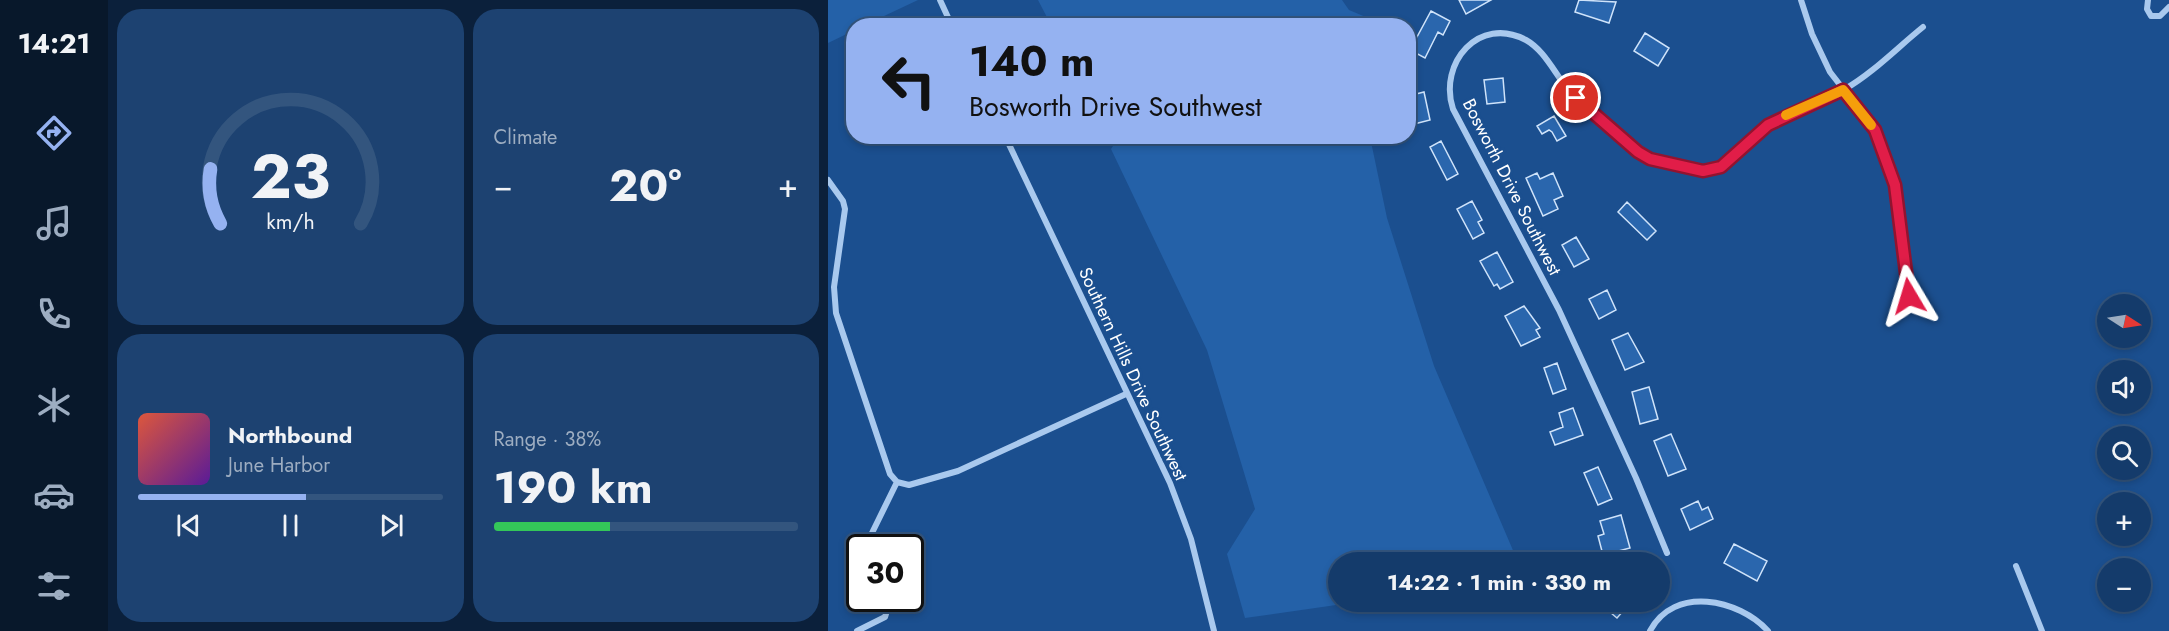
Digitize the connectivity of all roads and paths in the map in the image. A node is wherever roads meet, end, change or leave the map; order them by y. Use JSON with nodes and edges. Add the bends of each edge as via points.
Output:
{"nodes":[{"id":1,"x":940,"y":0,"type":"edge"},
{"id":2,"x":1801,"y":0,"type":"edge"},
{"id":3,"x":2148,"y":0,"type":"edge"},
{"id":4,"x":2169,"y":7,"type":"edge"},
{"id":5,"x":948,"y":18,"type":"edge"},
{"id":6,"x":1923,"y":27,"type":"dead end"},
{"id":7,"x":1843,"y":90,"type":"junction"},
{"id":8,"x":1009,"y":144,"type":"edge"},
{"id":9,"x":828,"y":180,"type":"edge"},
{"id":10,"x":1909,"y":296,"type":"dead end"},
{"id":11,"x":1126,"y":394,"type":"junction"},
{"id":12,"x":897,"y":482,"type":"junction"},
{"id":13,"x":871,"y":534,"type":"edge"},
{"id":14,"x":1667,"y":552,"type":"edge"},
{"id":15,"x":2016,"y":566,"type":"dead end"},
{"id":16,"x":887,"y":612,"type":"edge"},
{"id":17,"x":857,"y":631,"type":"edge"},
{"id":18,"x":1215,"y":631,"type":"edge"},
{"id":19,"x":1650,"y":631,"type":"edge"},
{"id":20,"x":1768,"y":631,"type":"edge"},
{"id":21,"x":2042,"y":631,"type":"edge"}],
"edges":[{"from":1,"to":5,"type":"street"},
{"from":2,"to":7,"type":"street","via":[[1812,34]]},
{"from":3,"to":4,"type":"street","via":[[2151,16],[2160,16]]},
{"from":6,"to":7,"type":"street","name":"Bosworth Drive Southwest"},
{"from":7,"to":10,"type":"street","via":[[1875,130],[1895,185]]},
{"from":7,"to":14,"type":"street","name":"Bosworth Drive Southwest","via":[[1768,125],[1721,167],[1703,171],[1664,164],[1638,152],[1584,107],[1540,51],[1523,39],[1499,34],[1481,38],[1464,49],[1451,71],[1448,84],[1453,109],[1558,310]]},
{"from":8,"to":11,"type":"street","name":"Southern Hills Drive Southwest"},
{"from":9,"to":12,"type":"street","via":[[845,208],[834,287],[836,313],[890,474]]},
{"from":11,"to":12,"type":"street","via":[[958,471],[909,485]]},
{"from":11,"to":18,"type":"street","name":"Southern Hills Drive Southwest","via":[[1170,483],[1191,539]]},
{"from":12,"to":13,"type":"street"},
{"from":15,"to":21,"type":"street"},
{"from":16,"to":17,"type":"street","via":[[885,617]]},
{"from":19,"to":20,"type":"street","via":[[1656,621],[1679,607],[1711,602],[1738,608]]}]}
